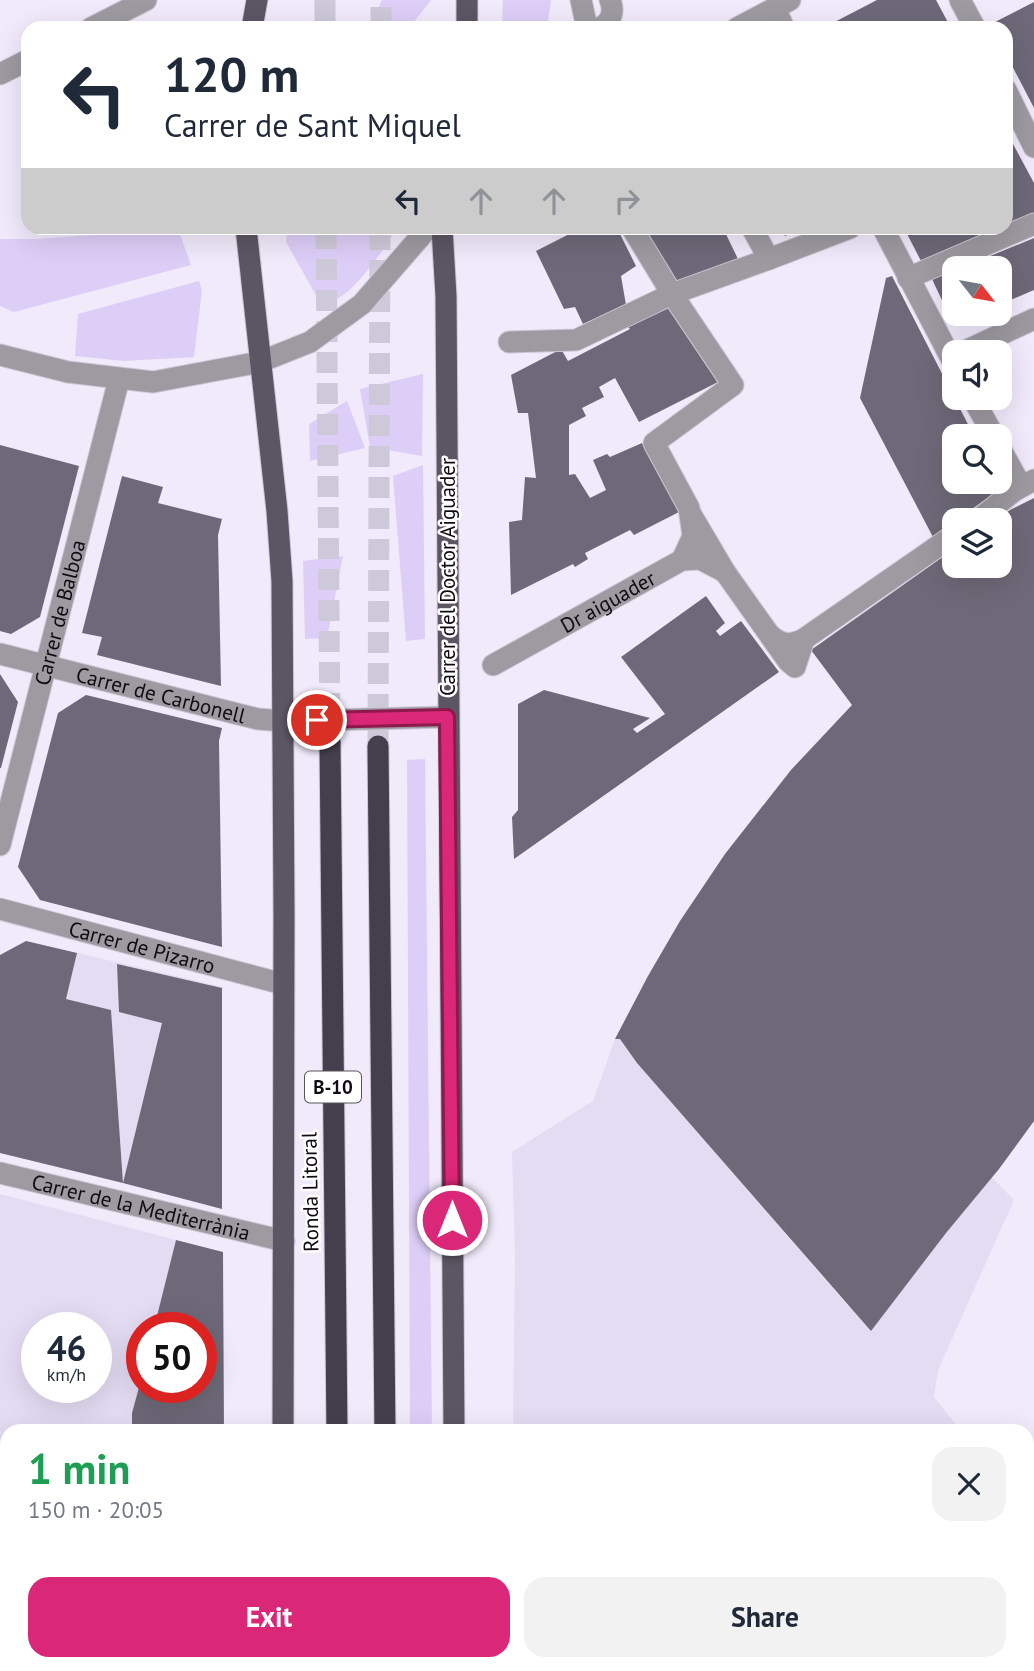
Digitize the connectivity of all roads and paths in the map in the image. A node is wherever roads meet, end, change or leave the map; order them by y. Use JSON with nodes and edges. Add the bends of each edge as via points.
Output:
{"nodes":[{"id":1,"x":146,"y":0,"type":"edge"},
{"id":2,"x":257,"y":0,"type":"edge"},
{"id":3,"x":467,"y":0,"type":"edge"},
{"id":4,"x":581,"y":0,"type":"edge"},
{"id":5,"x":610,"y":0,"type":"edge"},
{"id":6,"x":960,"y":0,"type":"edge"},
{"id":7,"x":783,"y":4,"type":"edge"},
{"id":8,"x":105,"y":21,"type":"edge"},
{"id":9,"x":253,"y":21,"type":"edge"},
{"id":10,"x":467,"y":21,"type":"edge"},
{"id":11,"x":586,"y":21,"type":"edge"},
{"id":12,"x":608,"y":21,"type":"edge"},
{"id":13,"x":750,"y":21,"type":"edge"},
{"id":14,"x":971,"y":21,"type":"edge"},
{"id":15,"x":21,"y":64,"type":"edge"},
{"id":16,"x":0,"y":74,"type":"edge"},
{"id":17,"x":1013,"y":104,"type":"edge"},
{"id":18,"x":1034,"y":147,"type":"edge"},
{"id":19,"x":1034,"y":224,"type":"edge"},
{"id":20,"x":1013,"y":233,"type":"edge"},
{"id":21,"x":247,"y":235,"type":"edge"},
{"id":22,"x":422,"y":235,"type":"edge"},
{"id":23,"x":442,"y":235,"type":"edge"},
{"id":24,"x":636,"y":235,"type":"edge"},
{"id":25,"x":756,"y":235,"type":"edge"},
{"id":26,"x":832,"y":235,"type":"edge"},
{"id":27,"x":886,"y":235,"type":"edge"},
{"id":28,"x":1008,"y":235,"type":"edge"},
{"id":29,"x":769,"y":259,"type":"junction"},
{"id":30,"x":908,"y":278,"type":"junction"},
{"id":31,"x":672,"y":293,"type":"junction"},
{"id":32,"x":1034,"y":319,"type":"edge"},
{"id":33,"x":945,"y":340,"type":"edge"},
{"id":34,"x":990,"y":340,"type":"edge"},
{"id":35,"x":509,"y":342,"type":"dead end"},
{"id":36,"x":4,"y":353,"type":"edge"},
{"id":37,"x":260,"y":362,"type":"junction"},
{"id":38,"x":119,"y":379,"type":"junction"},
{"id":39,"x":1012,"y":463,"type":"edge"},
{"id":40,"x":1028,"y":483,"type":"edge"},
{"id":41,"x":994,"y":508,"type":"edge"},
{"id":42,"x":689,"y":511,"type":"junction"},
{"id":43,"x":942,"y":543,"type":"edge"},
{"id":44,"x":682,"y":560,"type":"junction"},
{"id":45,"x":725,"y":572,"type":"junction"},
{"id":46,"x":769,"y":635,"type":"junction"},
{"id":47,"x":804,"y":639,"type":"junction"},
{"id":48,"x":0,"y":654,"type":"edge"},
{"id":49,"x":493,"y":665,"type":"dead end"},
{"id":50,"x":47,"y":666,"type":"junction"},
{"id":51,"x":447,"y":717,"type":"junction"},
{"id":52,"x":283,"y":721,"type":"junction"},
{"id":53,"x":330,"y":742,"type":"tunnel mouth"},
{"id":54,"x":378,"y":746,"type":"tunnel mouth"},
{"id":55,"x":8,"y":785,"type":"edge"},
{"id":56,"x":0,"y":845,"type":"edge"},
{"id":57,"x":0,"y":909,"type":"edge"},
{"id":58,"x":283,"y":984,"type":"junction"},
{"id":59,"x":0,"y":1173,"type":"edge"},
{"id":60,"x":284,"y":1241,"type":"junction"},
{"id":61,"x":283,"y":1424,"type":"edge"},
{"id":62,"x":337,"y":1424,"type":"edge"},
{"id":63,"x":385,"y":1424,"type":"edge"},
{"id":64,"x":454,"y":1424,"type":"edge"}],
"edges":[{"from":1,"to":8,"type":"street"},
{"from":2,"to":9,"type":"main road"},
{"from":3,"to":10,"type":"main road"},
{"from":4,"to":11,"type":"street"},
{"from":5,"to":12,"type":"street","via":[[613,6]]},
{"from":6,"to":14,"type":"street"},
{"from":7,"to":13,"type":"street"},
{"from":15,"to":16,"type":"street"},
{"from":17,"to":18,"type":"street"},
{"from":19,"to":20,"type":"street"},
{"from":21,"to":37,"type":"main road"},
{"from":22,"to":37,"type":"street","via":[[362,304],[310,342]]},
{"from":23,"to":51,"type":"main road","name":"Carrer del Doctor Aiguader"},
{"from":24,"to":31,"type":"street"},
{"from":25,"to":29,"type":"street"},
{"from":26,"to":29,"type":"street"},
{"from":27,"to":30,"type":"street"},
{"from":28,"to":30,"type":"street"},
{"from":29,"to":31,"type":"street"},
{"from":30,"to":33,"type":"street"},
{"from":31,"to":35,"type":"street","via":[[576,340]]},
{"from":31,"to":42,"type":"street","via":[[733,385],[654,443]]},
{"from":32,"to":34,"type":"street"},
{"from":36,"to":38,"type":"street","via":[[68,372]]},
{"from":37,"to":38,"type":"street","via":[[153,382]]},
{"from":37,"to":52,"type":"main road","via":[[280,548]]},
{"from":38,"to":50,"type":"street","name":"Carrer de Balboa"},
{"from":39,"to":40,"type":"street"},
{"from":40,"to":41,"type":"street"},
{"from":42,"to":44,"type":"street","via":[[693,536]]},
{"from":42,"to":45,"type":"street"},
{"from":43,"to":47,"type":"street"},
{"from":44,"to":45,"type":"street","via":[[700,559]]},
{"from":44,"to":49,"type":"street","name":"Dr aiguader"},
{"from":45,"to":46,"type":"street"},
{"from":46,"to":47,"type":"street","via":[[792,645]]},
{"from":46,"to":47,"type":"street","via":[[795,667]]},
{"from":48,"to":50,"type":"street","name":"Carrer de Carbonell"},
{"from":50,"to":52,"type":"street","name":"Carrer de Carbonell","via":[[258,719]]},
{"from":50,"to":55,"type":"street","name":"Carrer de Balboa"},
{"from":51,"to":52,"type":"street","name":"Carrer de Carbonell"},
{"from":51,"to":64,"type":"main road","name":"Carrer del Doctor Aiguader"},
{"from":52,"to":58,"type":"main road"},
{"from":53,"to":62,"type":"highway","name":"Ronda Litoral","number":"B-10"},
{"from":54,"to":63,"type":"highway","number":"B-10"},
{"from":55,"to":56,"type":"street","name":"Carrer de Balboa"},
{"from":57,"to":58,"type":"street","name":"Carrer de Pizarro"},
{"from":58,"to":60,"type":"main road"},
{"from":59,"to":60,"type":"street","name":"Carrer de la Mediterrània"},
{"from":60,"to":61,"type":"main road"}]}
